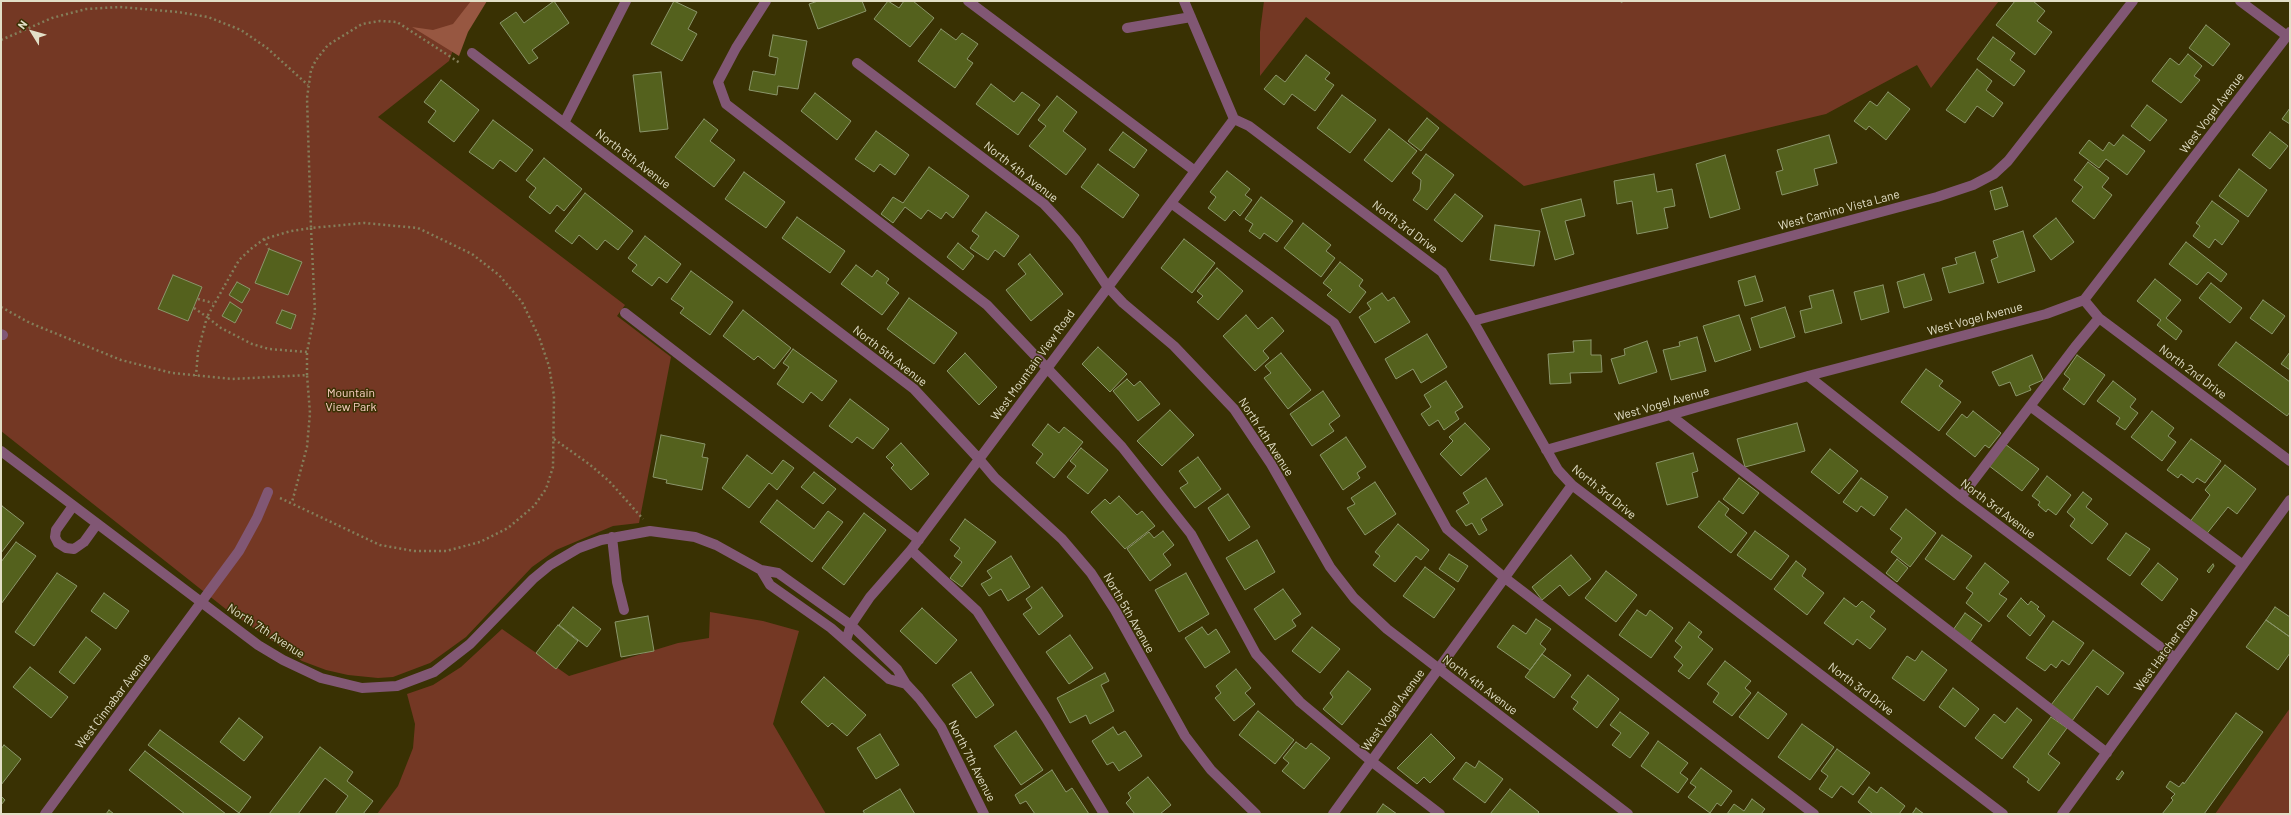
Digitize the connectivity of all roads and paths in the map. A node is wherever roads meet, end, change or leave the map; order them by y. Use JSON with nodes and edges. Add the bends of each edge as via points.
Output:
{"nodes":[{"id":1,"x":626,"y":1,"type":"edge"},
{"id":2,"x":766,"y":1,"type":"edge"},
{"id":3,"x":968,"y":1,"type":"edge"},
{"id":4,"x":1184,"y":1,"type":"edge"},
{"id":5,"x":1621,"y":1,"type":"edge"},
{"id":6,"x":2133,"y":1,"type":"edge"},
{"id":7,"x":2240,"y":1,"type":"edge"},
{"id":8,"x":1625,"y":4,"type":"dead end"},
{"id":9,"x":1191,"y":18,"type":"junction"},
{"id":10,"x":1127,"y":28,"type":"dead end"},
{"id":11,"x":2288,"y":34,"type":"edge"},
{"id":12,"x":1,"y":40,"type":"edge"},
{"id":13,"x":472,"y":53,"type":"dead end"},
{"id":14,"x":460,"y":63,"type":"dead end"},
{"id":15,"x":857,"y":63,"type":"dead end"},
{"id":16,"x":309,"y":86,"type":"junction"},
{"id":17,"x":1234,"y":119,"type":"junction"},
{"id":18,"x":564,"y":123,"type":"junction"},
{"id":19,"x":1195,"y":171,"type":"junction"},
{"id":20,"x":1171,"y":203,"type":"junction"},
{"id":21,"x":311,"y":228,"type":"junction"},
{"id":22,"x":264,"y":239,"type":"junction"},
{"id":23,"x":269,"y":249,"type":"dead end"},
{"id":24,"x":1108,"y":286,"type":"junction"},
{"id":25,"x":198,"y":299,"type":"dead end"},
{"id":26,"x":2084,"y":300,"type":"junction"},
{"id":27,"x":213,"y":302,"type":"junction"},
{"id":28,"x":1,"y":307,"type":"edge"},
{"id":29,"x":194,"y":308,"type":"dead end"},
{"id":30,"x":625,"y":313,"type":"dead end"},
{"id":31,"x":207,"y":317,"type":"junction"},
{"id":32,"x":2100,"y":318,"type":"junction"},
{"id":33,"x":1473,"y":321,"type":"junction"},
{"id":34,"x":307,"y":352,"type":"junction"},
{"id":35,"x":1047,"y":369,"type":"junction"},
{"id":36,"x":306,"y":375,"type":"junction"},
{"id":37,"x":196,"y":376,"type":"junction"},
{"id":38,"x":1808,"y":376,"type":"junction"},
{"id":39,"x":2030,"y":406,"type":"junction"},
{"id":40,"x":1670,"y":415,"type":"junction"},
{"id":41,"x":553,"y":439,"type":"junction"},
{"id":42,"x":1546,"y":450,"type":"junction"},
{"id":43,"x":1,"y":451,"type":"edge"},
{"id":44,"x":980,"y":459,"type":"junction"},
{"id":45,"x":2290,"y":461,"type":"edge"},
{"id":46,"x":1572,"y":485,"type":"junction"},
{"id":47,"x":268,"y":492,"type":"dead end"},
{"id":48,"x":1961,"y":497,"type":"junction"},
{"id":49,"x":2290,"y":500,"type":"edge"},
{"id":50,"x":278,"y":502,"type":"dead end"},
{"id":51,"x":292,"y":502,"type":"junction"},
{"id":52,"x":74,"y":506,"type":"junction"},
{"id":53,"x":97,"y":524,"type":"junction"},
{"id":54,"x":650,"y":531,"type":"junction"},
{"id":55,"x":612,"y":537,"type":"junction"},
{"id":56,"x":918,"y":540,"type":"junction"},
{"id":57,"x":911,"y":550,"type":"junction"},
{"id":58,"x":2243,"y":565,"type":"junction"},
{"id":59,"x":761,"y":570,"type":"junction"},
{"id":60,"x":1506,"y":578,"type":"junction"},
{"id":61,"x":201,"y":603,"type":"junction"},
{"id":62,"x":624,"y":610,"type":"dead end"},
{"id":63,"x":851,"y":625,"type":"junction"},
{"id":64,"x":846,"y":640,"type":"junction"},
{"id":65,"x":2175,"y":658,"type":"junction"},
{"id":66,"x":1438,"y":670,"type":"junction"},
{"id":67,"x":906,"y":684,"type":"junction"},
{"id":68,"x":2107,"y":753,"type":"junction"},
{"id":69,"x":1371,"y":761,"type":"junction"},
{"id":70,"x":47,"y":813,"type":"edge"},
{"id":71,"x":984,"y":814,"type":"edge"},
{"id":72,"x":1104,"y":814,"type":"edge"},
{"id":73,"x":1256,"y":814,"type":"edge"},
{"id":74,"x":1333,"y":814,"type":"edge"},
{"id":75,"x":1440,"y":814,"type":"edge"},
{"id":76,"x":1628,"y":814,"type":"edge"},
{"id":77,"x":1814,"y":814,"type":"edge"},
{"id":78,"x":2003,"y":814,"type":"edge"},
{"id":79,"x":2062,"y":814,"type":"edge"}],
"edges":[{"from":1,"to":18,"type":"street"},
{"from":2,"to":35,"type":"street","via":[[718,82],[726,104],[987,305]]},
{"from":3,"to":19,"type":"street"},
{"from":4,"to":9,"type":"street"},
{"from":5,"to":8,"type":"path"},
{"from":6,"to":33,"type":"street","name":"West Camino Vista Lane","via":[[2008,161],[1994,174],[1973,186]]},
{"from":7,"to":11,"type":"street"},
{"from":9,"to":10,"type":"street"},
{"from":9,"to":17,"type":"street"},
{"from":11,"to":26,"type":"street","name":"West Vogel Avenue"},
{"from":12,"to":16,"type":"path","via":[[52,18],[86,9],[120,7],[178,12],[208,17],[241,30],[272,52]]},
{"from":13,"to":18,"type":"street","name":"North 5th Avenue"},
{"from":14,"to":16,"type":"path","via":[[398,22],[380,21],[362,24],[328,45],[310,70]]},
{"from":15,"to":24,"type":"street","name":"North 4th Avenue","via":[[1044,204],[1076,240]]},
{"from":16,"to":21,"type":"path","via":[[307,98]]},
{"from":17,"to":19,"type":"street","name":"West Mountain View Road"},
{"from":17,"to":33,"type":"street","name":"North 3rd Drive","via":[[1249,126],[1442,272]]},
{"from":18,"to":44,"type":"street","name":"North 5th Avenue","via":[[914,389]]},
{"from":19,"to":20,"type":"street","name":"West Mountain View Road"},
{"from":20,"to":24,"type":"street","name":"West Mountain View Road"},
{"from":20,"to":60,"type":"street","via":[[1334,323],[1447,529]]},
{"from":21,"to":22,"type":"path"},
{"from":21,"to":34,"type":"path","via":[[315,312]]},
{"from":21,"to":41,"type":"path","via":[[364,223],[418,228],[472,254],[499,275],[522,302],[539,337],[549,366],[554,396]]},
{"from":22,"to":23,"type":"path"},
{"from":22,"to":27,"type":"path","via":[[240,260]]},
{"from":24,"to":35,"type":"street","name":"West Mountain View Road"},
{"from":24,"to":66,"type":"street","name":"North 4th Avenue","via":[[1123,303],[1174,346],[1234,408],[1271,464],[1330,567],[1354,598],[1387,629]]},
{"from":25,"to":27,"type":"path"},
{"from":26,"to":32,"type":"street","name":"North 2nd Drive"},
{"from":26,"to":38,"type":"street","name":"West Vogel Avenue","via":[[2046,314]]},
{"from":27,"to":31,"type":"path"},
{"from":28,"to":37,"type":"path","via":[[36,325],[121,360],[172,373]]},
{"from":29,"to":31,"type":"path"},
{"from":30,"to":56,"type":"street"},
{"from":31,"to":34,"type":"path","via":[[221,328],[252,344],[269,349]]},
{"from":31,"to":37,"type":"path","via":[[198,351]]},
{"from":32,"to":39,"type":"street","via":[[2075,346]]},
{"from":32,"to":45,"type":"street","name":"North 2nd Drive"},
{"from":33,"to":42,"type":"street","name":"North 3rd Drive"},
{"from":34,"to":36,"type":"path"},
{"from":35,"to":44,"type":"street","name":"West Mountain View Road"},
{"from":35,"to":69,"type":"street","via":[[1122,447],[1192,534],[1256,654],[1300,702]]},
{"from":36,"to":37,"type":"path","via":[[232,379]]},
{"from":36,"to":51,"type":"path","via":[[310,413],[307,447]]},
{"from":38,"to":40,"type":"street","name":"West Vogel Avenue"},
{"from":38,"to":48,"type":"street","name":"North 3rd Avenue"},
{"from":39,"to":48,"type":"street"},
{"from":39,"to":58,"type":"street"},
{"from":40,"to":42,"type":"street","name":"West Vogel Avenue"},
{"from":40,"to":68,"type":"street"},
{"from":41,"to":51,"type":"path","via":[[553,467],[546,489],[534,506],[500,532],[480,542],[446,551],[414,551],[380,545]]},
{"from":41,"to":54,"type":"path","via":[[609,481],[642,517]]},
{"from":42,"to":46,"type":"street","name":"North 3rd Drive","via":[[1558,470]]},
{"from":43,"to":52,"type":"street","name":"North 7th Avenue"},
{"from":44,"to":56,"type":"street","name":"West Mountain View Road"},
{"from":44,"to":73,"type":"street","name":"North 5th Avenue","via":[[995,478],[1062,539],[1091,573],[1115,610],[1185,736],[1211,770]]},
{"from":46,"to":60,"type":"street","name":"West Vogel Avenue"},
{"from":46,"to":78,"type":"street","name":"North 3rd Drive"},
{"from":47,"to":61,"type":"street","name":"West Cinnabar Avenue","via":[[258,518],[239,551]]},
{"from":48,"to":65,"type":"street","name":"North 3rd Avenue"},
{"from":49,"to":58,"type":"street","name":"West Hatcher Road"},
{"from":50,"to":51,"type":"path","via":[[280,497]]},
{"from":52,"to":53,"type":"street","name":"North 7th Avenue"},
{"from":52,"to":53,"type":"street","via":[[56,530],[55,537],[58,543],[74,549],[84,542]]},
{"from":53,"to":61,"type":"street","name":"North 7th Avenue"},
{"from":54,"to":55,"type":"street","name":"North 7th Avenue"},
{"from":54,"to":59,"type":"street","name":"North 7th Avenue","via":[[695,537],[716,545]]},
{"from":55,"to":61,"type":"street","name":"North 7th Avenue","via":[[579,548],[550,565],[456,657],[434,672],[397,686],[362,688],[339,684],[308,672],[258,644]]},
{"from":55,"to":62,"type":"street","via":[[617,582]]},
{"from":56,"to":57,"type":"street","name":"West Mountain View Road"},
{"from":57,"to":63,"type":"street","name":"West Mountain View Road","via":[[870,597]]},
{"from":57,"to":72,"type":"street","via":[[977,611]]},
{"from":58,"to":65,"type":"street","name":"West Hatcher Road"},
{"from":59,"to":63,"type":"street","name":"North 7th Avenue","via":[[778,573]]},
{"from":59,"to":64,"type":"street","via":[[770,585]]},
{"from":60,"to":66,"type":"street","name":"West Vogel Avenue"},
{"from":60,"to":77,"type":"street"},
{"from":61,"to":70,"type":"street","name":"West Cinnabar Avenue"},
{"from":63,"to":64,"type":"street","name":"West Mountain View Road"},
{"from":63,"to":67,"type":"street","name":"North 7th Avenue","via":[[897,669]]},
{"from":64,"to":67,"type":"street","via":[[889,679]]},
{"from":65,"to":68,"type":"street","name":"West Hatcher Road"},
{"from":66,"to":69,"type":"street","name":"West Vogel Avenue"},
{"from":66,"to":76,"type":"street","name":"North 4th Avenue"},
{"from":67,"to":71,"type":"street","name":"North 7th Avenue","via":[[941,728]]},
{"from":68,"to":79,"type":"street","name":"West Hatcher Road"},
{"from":69,"to":74,"type":"street","name":"West Vogel Avenue"},
{"from":69,"to":75,"type":"street"}]}
